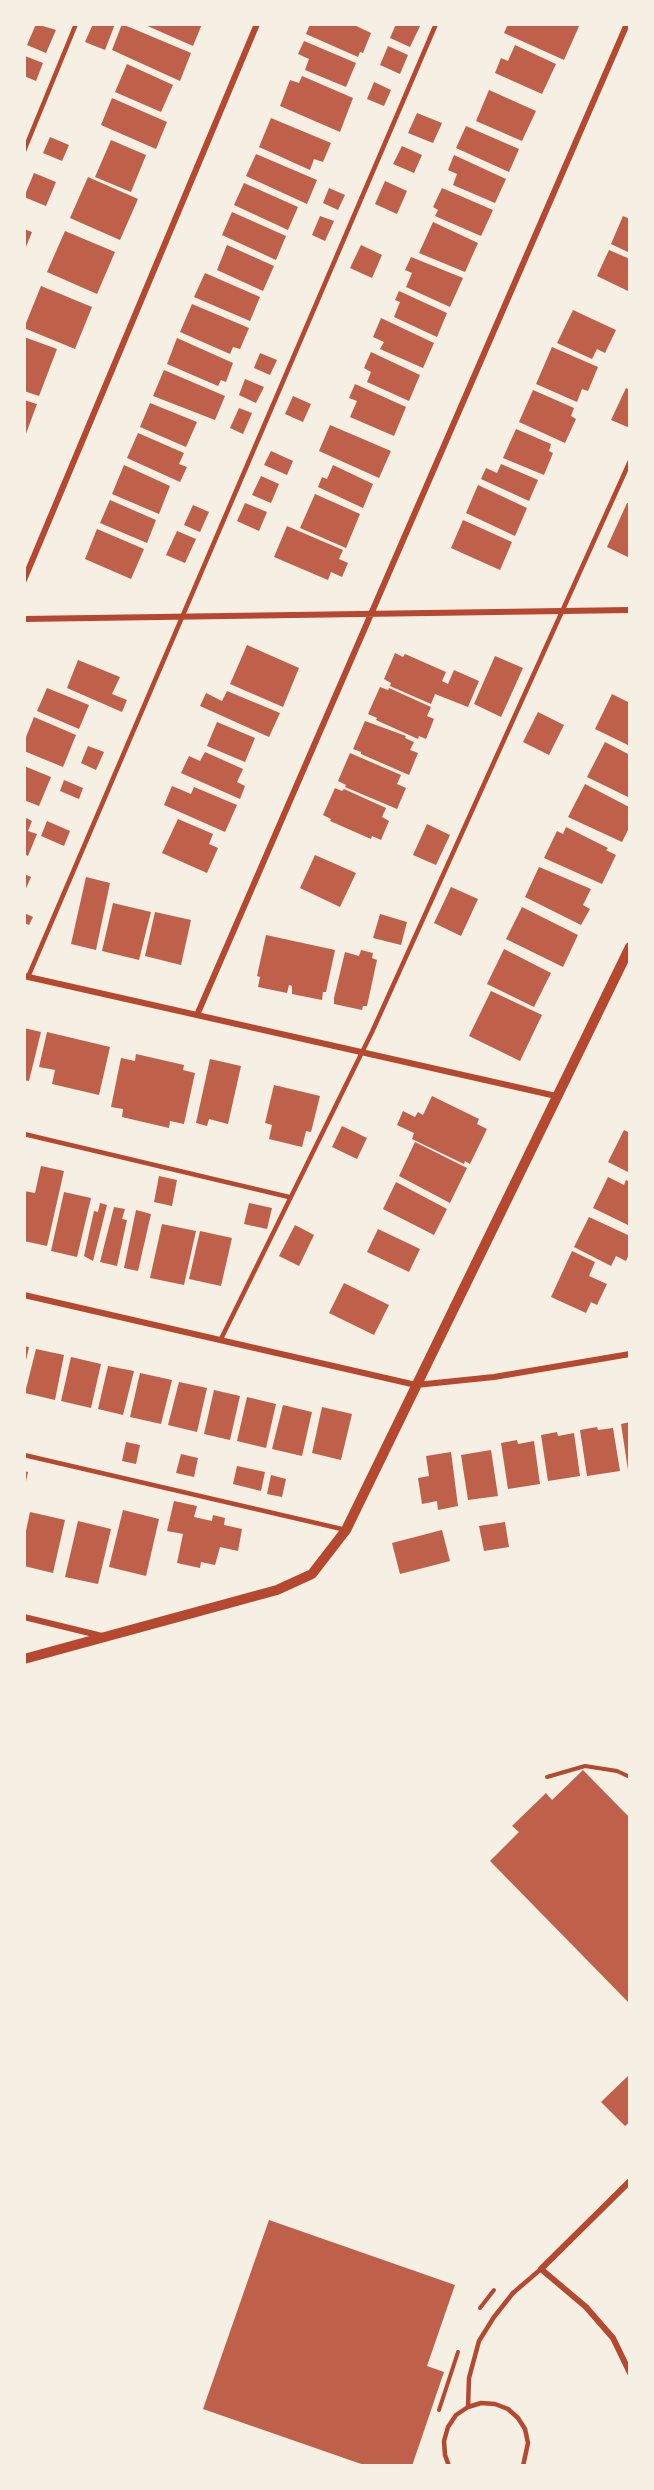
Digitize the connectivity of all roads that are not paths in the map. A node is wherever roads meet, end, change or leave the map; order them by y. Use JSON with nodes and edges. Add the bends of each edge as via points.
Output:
{"nodes":[{"id":1,"x":76,"y":24,"type":"edge"},
{"id":2,"x":257,"y":24,"type":"edge"},
{"id":3,"x":436,"y":24,"type":"edge"},
{"id":4,"x":627,"y":24,"type":"edge"},
{"id":5,"x":24,"y":151,"type":"edge"},
{"id":6,"x":630,"y":461,"type":"edge"},
{"id":7,"x":24,"y":580,"type":"edge"},
{"id":8,"x":564,"y":610,"type":"junction"},
{"id":9,"x":630,"y":610,"type":"edge"},
{"id":10,"x":371,"y":614,"type":"junction"},
{"id":11,"x":182,"y":615,"type":"junction"},
{"id":12,"x":24,"y":619,"type":"edge"},
{"id":13,"x":630,"y":946,"type":"edge"},
{"id":14,"x":26,"y":976,"type":"edge"},
{"id":15,"x":197,"y":1015,"type":"junction"},
{"id":16,"x":362,"y":1053,"type":"junction"},
{"id":17,"x":556,"y":1096,"type":"junction"},
{"id":18,"x":24,"y":1134,"type":"edge"},
{"id":19,"x":290,"y":1197,"type":"junction"},
{"id":20,"x":24,"y":1295,"type":"edge"},
{"id":21,"x":221,"y":1339,"type":"junction"},
{"id":22,"x":630,"y":1354,"type":"edge"},
{"id":23,"x":416,"y":1384,"type":"junction"},
{"id":24,"x":24,"y":1455,"type":"edge"},
{"id":25,"x":346,"y":1530,"type":"junction"},
{"id":26,"x":24,"y":1617,"type":"edge"},
{"id":27,"x":104,"y":1637,"type":"junction"},
{"id":28,"x":24,"y":1659,"type":"edge"},
{"id":29,"x":630,"y":2181,"type":"edge"},
{"id":30,"x":540,"y":2269,"type":"junction"},
{"id":31,"x":630,"y":2373,"type":"edge"},
{"id":32,"x":468,"y":2407,"type":"junction"},
{"id":33,"x":449,"y":2466,"type":"edge"},
{"id":34,"x":523,"y":2466,"type":"edge"}],
"edges":[{"from":1,"to":5,"type":"lane"},
{"from":2,"to":7,"type":"street"},
{"from":3,"to":11,"type":"lane"},
{"from":4,"to":10,"type":"street"},
{"from":6,"to":8,"type":"lane"},
{"from":8,"to":9,"type":"street"},
{"from":8,"to":10,"type":"street"},
{"from":8,"to":16,"type":"lane"},
{"from":10,"to":11,"type":"street"},
{"from":10,"to":15,"type":"street"},
{"from":11,"to":12,"type":"street"},
{"from":11,"to":14,"type":"lane"},
{"from":13,"to":17,"type":"street"},
{"from":14,"to":15,"type":"street"},
{"from":15,"to":16,"type":"street"},
{"from":16,"to":17,"type":"street"},
{"from":16,"to":19,"type":"lane"},
{"from":17,"to":23,"type":"street"},
{"from":18,"to":19,"type":"lane"},
{"from":19,"to":21,"type":"lane"},
{"from":20,"to":21,"type":"street"},
{"from":21,"to":23,"type":"street"},
{"from":22,"to":23,"type":"street","via":[[494,1377]]},
{"from":23,"to":25,"type":"street"},
{"from":24,"to":25,"type":"lane"},
{"from":25,"to":27,"type":"street","via":[[312,1574],[278,1590]]},
{"from":26,"to":27,"type":"street"},
{"from":27,"to":28,"type":"street"},
{"from":29,"to":30,"type":"street"},
{"from":30,"to":31,"type":"street","via":[[586,2307],[614,2338]]},
{"from":30,"to":32,"type":"lane","via":[[513,2293],[479,2342]]},
{"from":32,"to":33,"type":"lane","via":[[448,2427],[444,2441]]},
{"from":32,"to":34,"type":"lane","via":[[495,2404],[518,2418],[528,2443]]}]}
